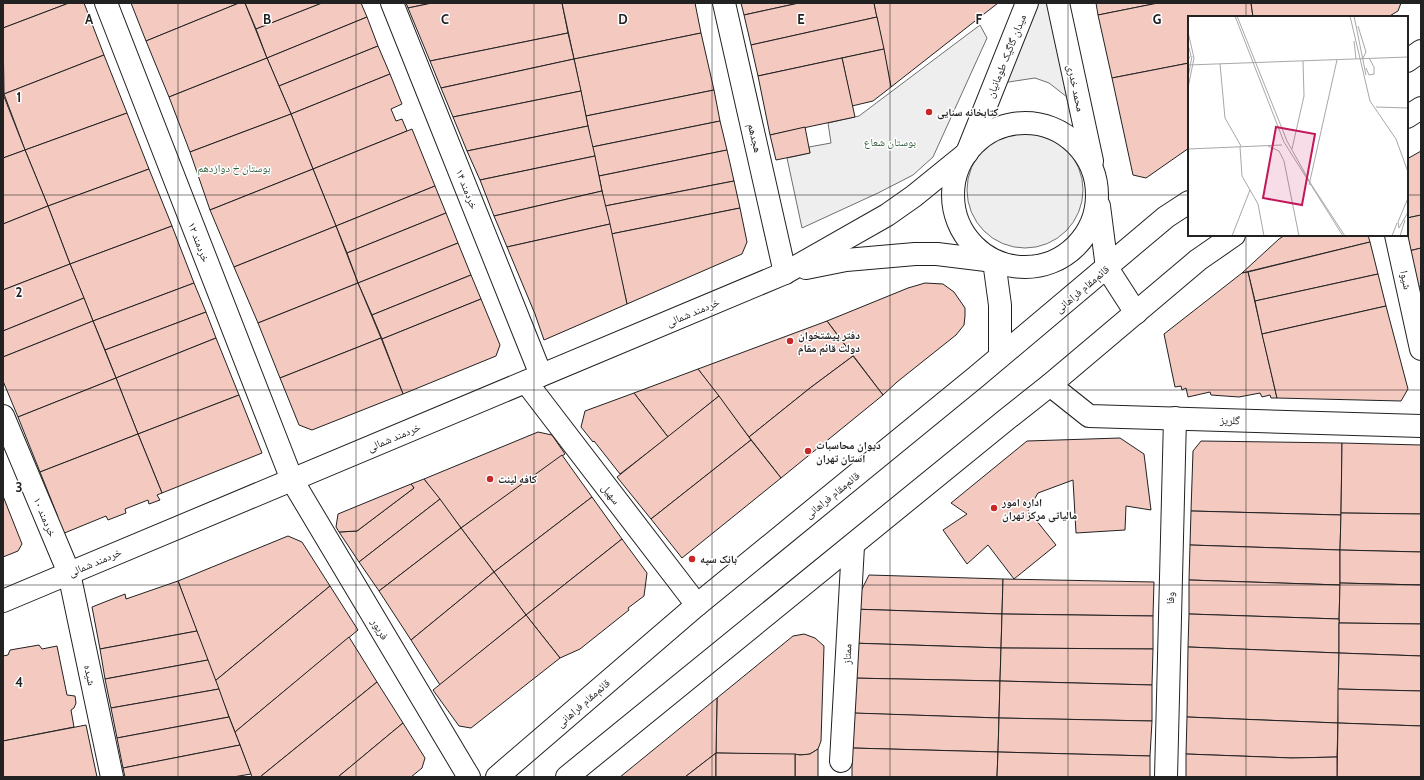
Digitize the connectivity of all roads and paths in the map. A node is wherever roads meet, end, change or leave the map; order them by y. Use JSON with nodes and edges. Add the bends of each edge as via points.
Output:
{"nodes":[{"id":1,"x":106,"y":3,"type":"edge"},
{"id":2,"x":392,"y":3,"type":"edge"},
{"id":3,"x":724,"y":3,"type":"edge"},
{"id":4,"x":1027,"y":3,"type":"edge"},
{"id":5,"x":1058,"y":3,"type":"edge"},
{"id":6,"x":1421,"y":51,"type":"edge"},
{"id":7,"x":1408,"y":59,"type":"edge"},
{"id":8,"x":1421,"y":108,"type":"edge"},
{"id":9,"x":1408,"y":116,"type":"edge"},
{"id":10,"x":967,"y":153,"type":"junction"},
{"id":11,"x":1094,"y":174,"type":"junction"},
{"id":12,"x":1098,"y":199,"type":"junction"},
{"id":13,"x":1188,"y":203,"type":"edge"},
{"id":14,"x":1233,"y":236,"type":"edge"},
{"id":15,"x":1396,"y":236,"type":"edge"},
{"id":16,"x":994,"y":261,"type":"junction"},
{"id":17,"x":1107,"y":268,"type":"junction"},
{"id":18,"x":785,"y":274,"type":"junction"},
{"id":19,"x":1136,"y":313,"type":"junction"},
{"id":20,"x":1421,"y":349,"type":"edge"},
{"id":21,"x":1000,"y":356,"type":"junction"},
{"id":22,"x":534,"y":379,"type":"junction"},
{"id":23,"x":1050,"y":385,"type":"junction"},
{"id":24,"x":3,"y":416,"type":"edge"},
{"id":25,"x":1175,"y":418,"type":"junction"},
{"id":26,"x":1421,"y":426,"type":"edge"},
{"id":27,"x":292,"y":480,"type":"junction"},
{"id":28,"x":852,"y":546,"type":"junction"},
{"id":29,"x":69,"y":573,"type":"junction"},
{"id":30,"x":3,"y":601,"type":"edge"},
{"id":31,"x":697,"y":605,"type":"junction"},
{"id":32,"x":841,"y":762,"type":"dead end"},
{"id":33,"x":112,"y":777,"type":"edge"},
{"id":34,"x":469,"y":777,"type":"edge"},
{"id":35,"x":497,"y":777,"type":"edge"},
{"id":36,"x":567,"y":777,"type":"edge"},
{"id":37,"x":1166,"y":777,"type":"edge"}],
"edges":[{"from":1,"to":27,"type":"street","name":"خردمند ۱۲"},
{"from":2,"to":22,"type":"street","name":"خردمند ۱۴"},
{"from":3,"to":18,"type":"street","name":"هجدهم"},
{"from":4,"to":10,"type":"street","name":"میدان گاگیک طومانیان"},
{"from":5,"to":11,"type":"street","name":"محمد خدری"},
{"from":6,"to":7,"type":"street"},
{"from":8,"to":9,"type":"street"},
{"from":10,"to":11,"type":"street","name":"میدان گاگیک طومانیان","via":[[983,136],[1003,126],[1026,122],[1048,126],[1069,137],[1084,153]]},
{"from":10,"to":16,"type":"street","name":"میدان گاگیک طومانیان","via":[[957,171],[953,192],[956,213],[963,232],[977,249]]},
{"from":10,"to":18,"type":"street","name":"خردمند شمالی","via":[[886,215]]},
{"from":11,"to":12,"type":"street","name":"میدان گاگیک طومانیان"},
{"from":12,"to":16,"type":"street","name":"میدان گاگیک طومانیان","via":[[1094,219],[1084,237],[1071,252],[1053,262],[1034,267],[1014,267]]},
{"from":12,"to":17,"type":"street"},
{"from":13,"to":17,"type":"street","name":"قائم‌مقام فراهانی","via":[[1166,217]]},
{"from":14,"to":19,"type":"street","via":[[1198,260]]},
{"from":15,"to":20,"type":"street","name":"شیوا"},
{"from":16,"to":18,"type":"street","name":"خردمند شمالی","via":[[915,254],[846,260]]},
{"from":16,"to":21,"type":"street","via":[[1000,305]]},
{"from":17,"to":19,"type":"street"},
{"from":17,"to":21,"type":"street","name":"قائم‌مقام فراهانی"},
{"from":18,"to":22,"type":"street","name":"خردمند شمالی"},
{"from":19,"to":23,"type":"street"},
{"from":21,"to":31,"type":"street","name":"قائم‌مقام فراهانی"},
{"from":22,"to":27,"type":"street","name":"خردمند شمالی"},
{"from":22,"to":31,"type":"street","name":"سهیل"},
{"from":23,"to":25,"type":"street","name":"گلریز","via":[[1089,416]]},
{"from":23,"to":28,"type":"street"},
{"from":24,"to":29,"type":"street","name":"خردمند ۱۰"},
{"from":25,"to":26,"type":"street","name":"گلریز"},
{"from":25,"to":37,"type":"street","name":"وفا"},
{"from":27,"to":29,"type":"street","name":"خردمند شمالی"},
{"from":27,"to":34,"type":"street","name":"فریور"},
{"from":28,"to":32,"type":"street","name":"ممتاز"},
{"from":28,"to":36,"type":"street"},
{"from":29,"to":30,"type":"street","name":"خردمند شمالی"},
{"from":29,"to":33,"type":"street","name":"شیده"},
{"from":31,"to":35,"type":"street","name":"قائم‌مقام فراهانی"}]}
